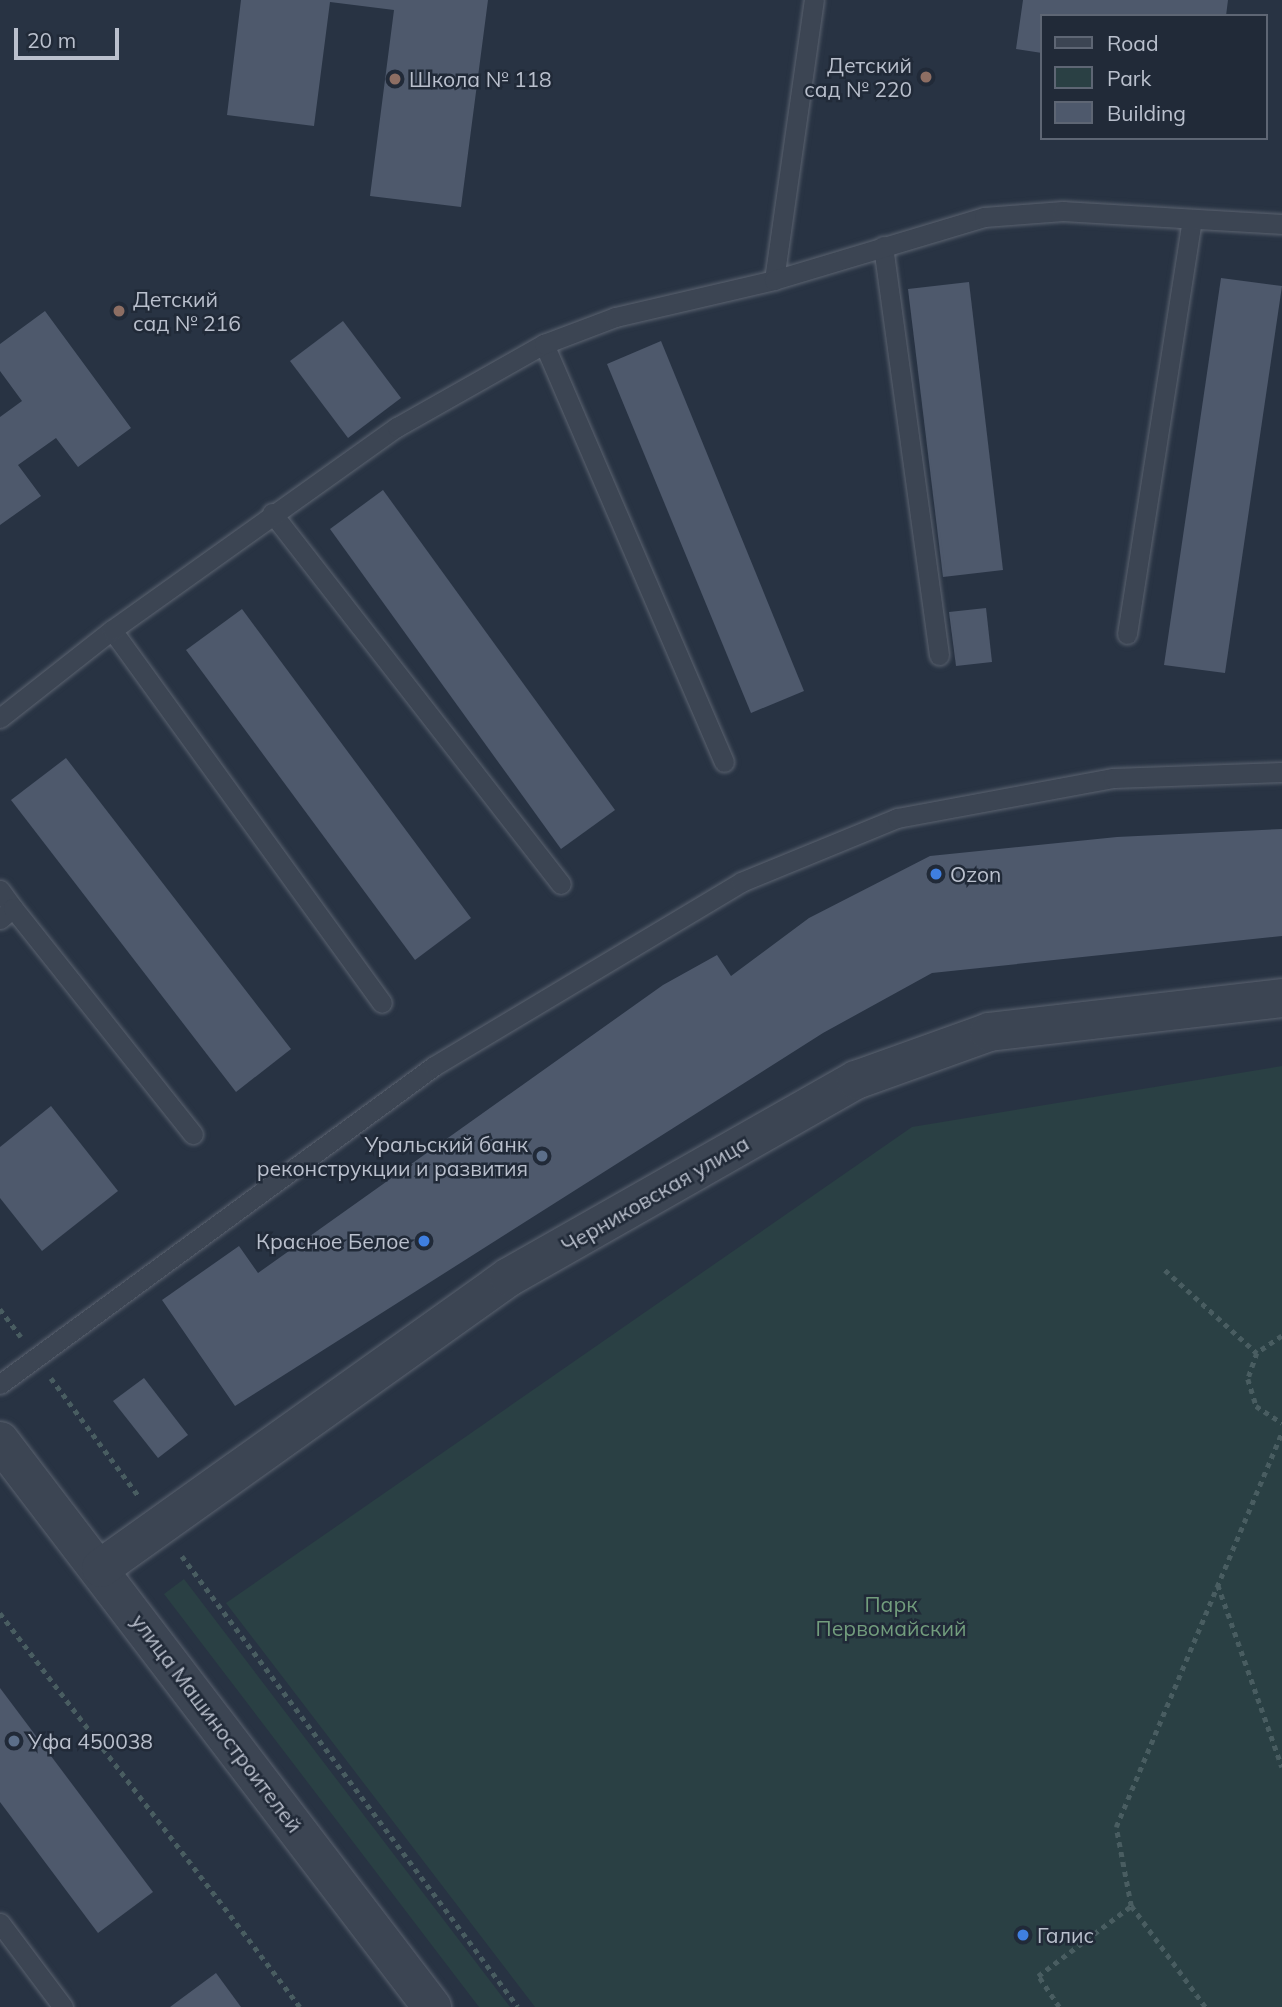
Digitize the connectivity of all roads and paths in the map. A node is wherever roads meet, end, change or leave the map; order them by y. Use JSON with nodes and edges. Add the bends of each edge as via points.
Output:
{"nodes":[{"id":1,"x":814,"y":0,"type":"edge"},
{"id":2,"x":1192,"y":219,"type":"junction"},
{"id":3,"x":1282,"y":225,"type":"edge"},
{"id":4,"x":883,"y":246,"type":"junction"},
{"id":5,"x":774,"y":280,"type":"junction"},
{"id":6,"x":544,"y":344,"type":"junction"},
{"id":7,"x":272,"y":513,"type":"junction"},
{"id":8,"x":112,"y":630,"type":"junction"},
{"id":9,"x":1127,"y":634,"type":"dead end"},
{"id":10,"x":939,"y":655,"type":"dead end"},
{"id":11,"x":0,"y":718,"type":"edge"},
{"id":12,"x":724,"y":762,"type":"dead end"},
{"id":13,"x":1282,"y":772,"type":"edge"},
{"id":14,"x":561,"y":884,"type":"dead end"},
{"id":15,"x":0,"y":890,"type":"edge"},
{"id":16,"x":7,"y":914,"type":"edge"},
{"id":17,"x":1282,"y":998,"type":"edge"},
{"id":18,"x":382,"y":1003,"type":"dead end"},
{"id":19,"x":193,"y":1134,"type":"dead end"},
{"id":20,"x":1165,"y":1270,"type":"dead end"},
{"id":21,"x":0,"y":1309,"type":"edge"},
{"id":22,"x":1282,"y":1336,"type":"edge"},
{"id":23,"x":1257,"y":1353,"type":"junction"},
{"id":24,"x":36,"y":1358,"type":"junction"},
{"id":25,"x":0,"y":1384,"type":"edge"},
{"id":26,"x":1282,"y":1423,"type":"edge"},
{"id":27,"x":1282,"y":1433,"type":"edge"},
{"id":28,"x":0,"y":1441,"type":"edge"},
{"id":29,"x":159,"y":1524,"type":"junction"},
{"id":30,"x":101,"y":1567,"type":"junction"},
{"id":31,"x":1218,"y":1584,"type":"junction"},
{"id":32,"x":0,"y":1613,"type":"edge"},
{"id":33,"x":1282,"y":1767,"type":"edge"},
{"id":34,"x":1131,"y":1906,"type":"junction"},
{"id":35,"x":0,"y":1923,"type":"edge"},
{"id":36,"x":60,"y":2006,"type":"edge"},
{"id":37,"x":300,"y":2007,"type":"edge"},
{"id":38,"x":432,"y":2007,"type":"edge"},
{"id":39,"x":518,"y":2007,"type":"edge"},
{"id":40,"x":1059,"y":2007,"type":"edge"},
{"id":41,"x":1205,"y":2007,"type":"edge"}],
"edges":[{"from":1,"to":5,"type":"lane"},
{"from":2,"to":3,"type":"lane"},
{"from":2,"to":4,"type":"lane","via":[[1063,211],[998,216]]},
{"from":2,"to":9,"type":"lane"},
{"from":4,"to":5,"type":"lane"},
{"from":4,"to":10,"type":"lane"},
{"from":5,"to":6,"type":"lane","via":[[615,317]]},
{"from":6,"to":7,"type":"lane","via":[[397,427]]},
{"from":6,"to":12,"type":"lane"},
{"from":7,"to":8,"type":"lane"},
{"from":7,"to":14,"type":"lane"},
{"from":8,"to":11,"type":"lane"},
{"from":8,"to":18,"type":"lane"},
{"from":13,"to":24,"type":"lane","via":[[1114,778],[897,818],[741,882],[433,1066],[256,1191]]},
{"from":15,"to":16,"type":"lane"},
{"from":16,"to":19,"type":"lane"},
{"from":17,"to":29,"type":"street","name":"Черниковская улица","via":[[989,1032],[856,1080],[509,1278]]},
{"from":20,"to":23,"type":"path"},
{"from":21,"to":24,"type":"path"},
{"from":22,"to":23,"type":"path"},
{"from":23,"to":26,"type":"path","via":[[1250,1365],[1250,1393],[1266,1416]]},
{"from":24,"to":25,"type":"lane"},
{"from":24,"to":29,"type":"path"},
{"from":27,"to":31,"type":"path"},
{"from":28,"to":30,"type":"street","name":"улица Машиностроителей"},
{"from":29,"to":30,"type":"street","name":"Черниковская улица"},
{"from":29,"to":39,"type":"path"},
{"from":30,"to":38,"type":"street","name":"улица Машиностроителей"},
{"from":31,"to":33,"type":"path"},
{"from":31,"to":34,"type":"path","via":[[1116,1827]]},
{"from":32,"to":37,"type":"path"},
{"from":34,"to":40,"type":"path","via":[[1038,1976]]},
{"from":34,"to":41,"type":"path"},
{"from":35,"to":36,"type":"lane"}]}
